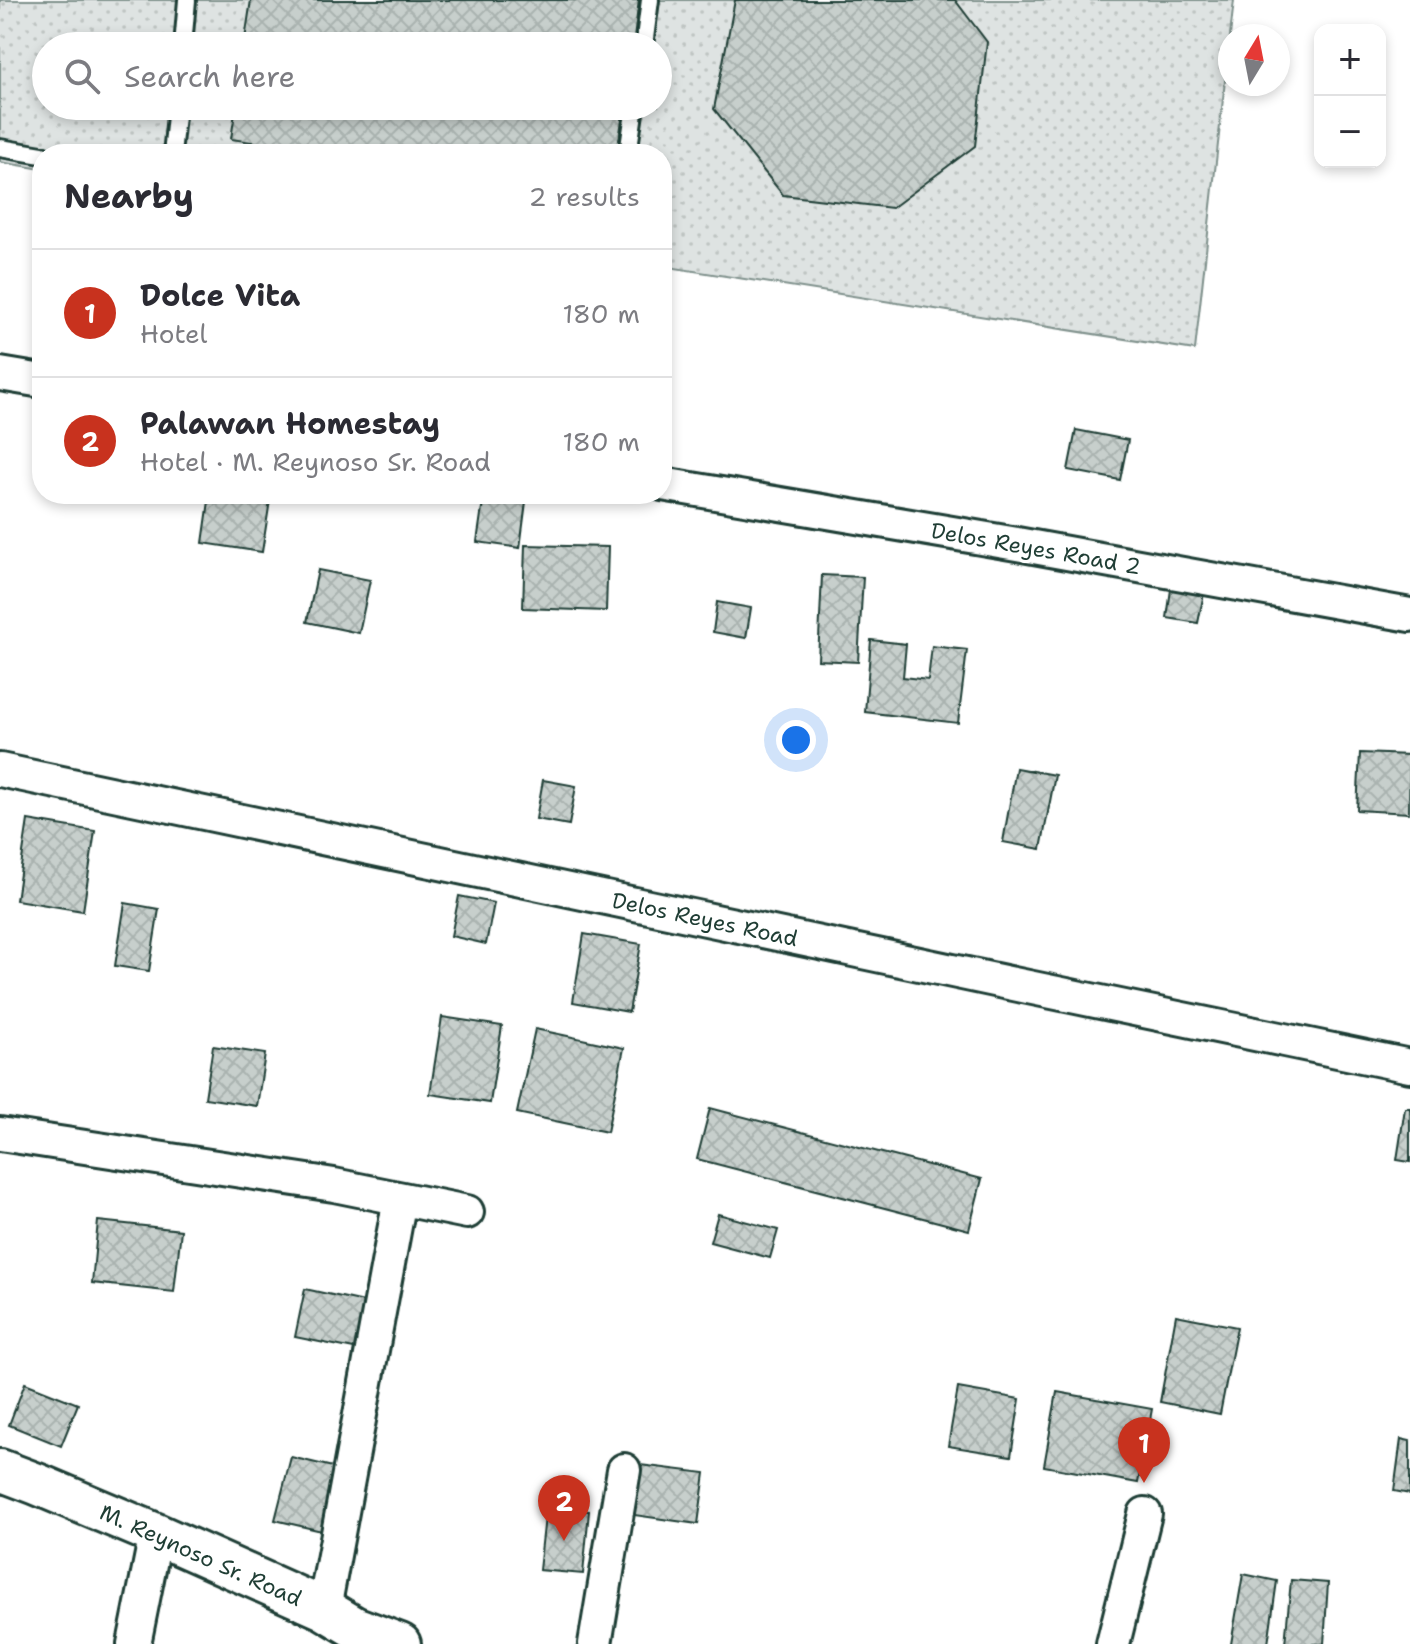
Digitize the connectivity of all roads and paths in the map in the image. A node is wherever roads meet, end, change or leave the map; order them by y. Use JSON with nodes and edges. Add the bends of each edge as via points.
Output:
{"nodes":[{"id":1,"x":187,"y":0,"type":"edge"},
{"id":2,"x":650,"y":0,"type":"edge"},
{"id":3,"x":184,"y":32,"type":"edge"},
{"id":4,"x":646,"y":32,"type":"edge"},
{"id":5,"x":176,"y":120,"type":"edge"},
{"id":6,"x":633,"y":120,"type":"edge"},
{"id":7,"x":173,"y":144,"type":"edge"},
{"id":8,"x":629,"y":144,"type":"edge"},
{"id":9,"x":0,"y":148,"type":"edge"},
{"id":10,"x":32,"y":153,"type":"edge"},
{"id":11,"x":0,"y":374,"type":"edge"},
{"id":12,"x":32,"y":379,"type":"edge"},
{"id":13,"x":672,"y":486,"type":"edge"},
{"id":14,"x":1410,"y":615,"type":"edge"},
{"id":15,"x":0,"y":770,"type":"edge"},
{"id":16,"x":1410,"y":1066,"type":"edge"},
{"id":17,"x":0,"y":1134,"type":"edge"},
{"id":18,"x":400,"y":1199,"type":"junction"},
{"id":19,"x":467,"y":1212,"type":"dead end"},
{"id":20,"x":0,"y":1470,"type":"edge"},
{"id":21,"x":624,"y":1470,"type":"dead end"},
{"id":22,"x":1145,"y":1514,"type":"dead end"},
{"id":23,"x":156,"y":1534,"type":"junction"},
{"id":24,"x":343,"y":1627,"type":"edge"},
{"id":25,"x":134,"y":1644,"type":"edge"},
{"id":26,"x":400,"y":1644,"type":"edge"},
{"id":27,"x":595,"y":1644,"type":"edge"},
{"id":28,"x":1113,"y":1644,"type":"edge"}],
"edges":[{"from":1,"to":3,"type":"lane"},
{"from":2,"to":4,"type":"lane"},
{"from":5,"to":7,"type":"lane"},
{"from":6,"to":8,"type":"lane"},
{"from":9,"to":10,"type":"lane"},
{"from":11,"to":12,"type":"street"},
{"from":13,"to":14,"type":"street","name":"Delos Reyes Road 2"},
{"from":15,"to":16,"type":"street","name":"Delos Reyes Road"},
{"from":17,"to":18,"type":"street"},
{"from":18,"to":19,"type":"street"},
{"from":18,"to":24,"type":"street"},
{"from":20,"to":23,"type":"street","name":"M. Reynoso Sr. Road"},
{"from":21,"to":27,"type":"street"},
{"from":22,"to":28,"type":"street"},
{"from":23,"to":24,"type":"street","name":"M. Reynoso Sr. Road"},
{"from":23,"to":25,"type":"street"},
{"from":24,"to":26,"type":"street","name":"M. Reynoso Sr. Road"}]}
